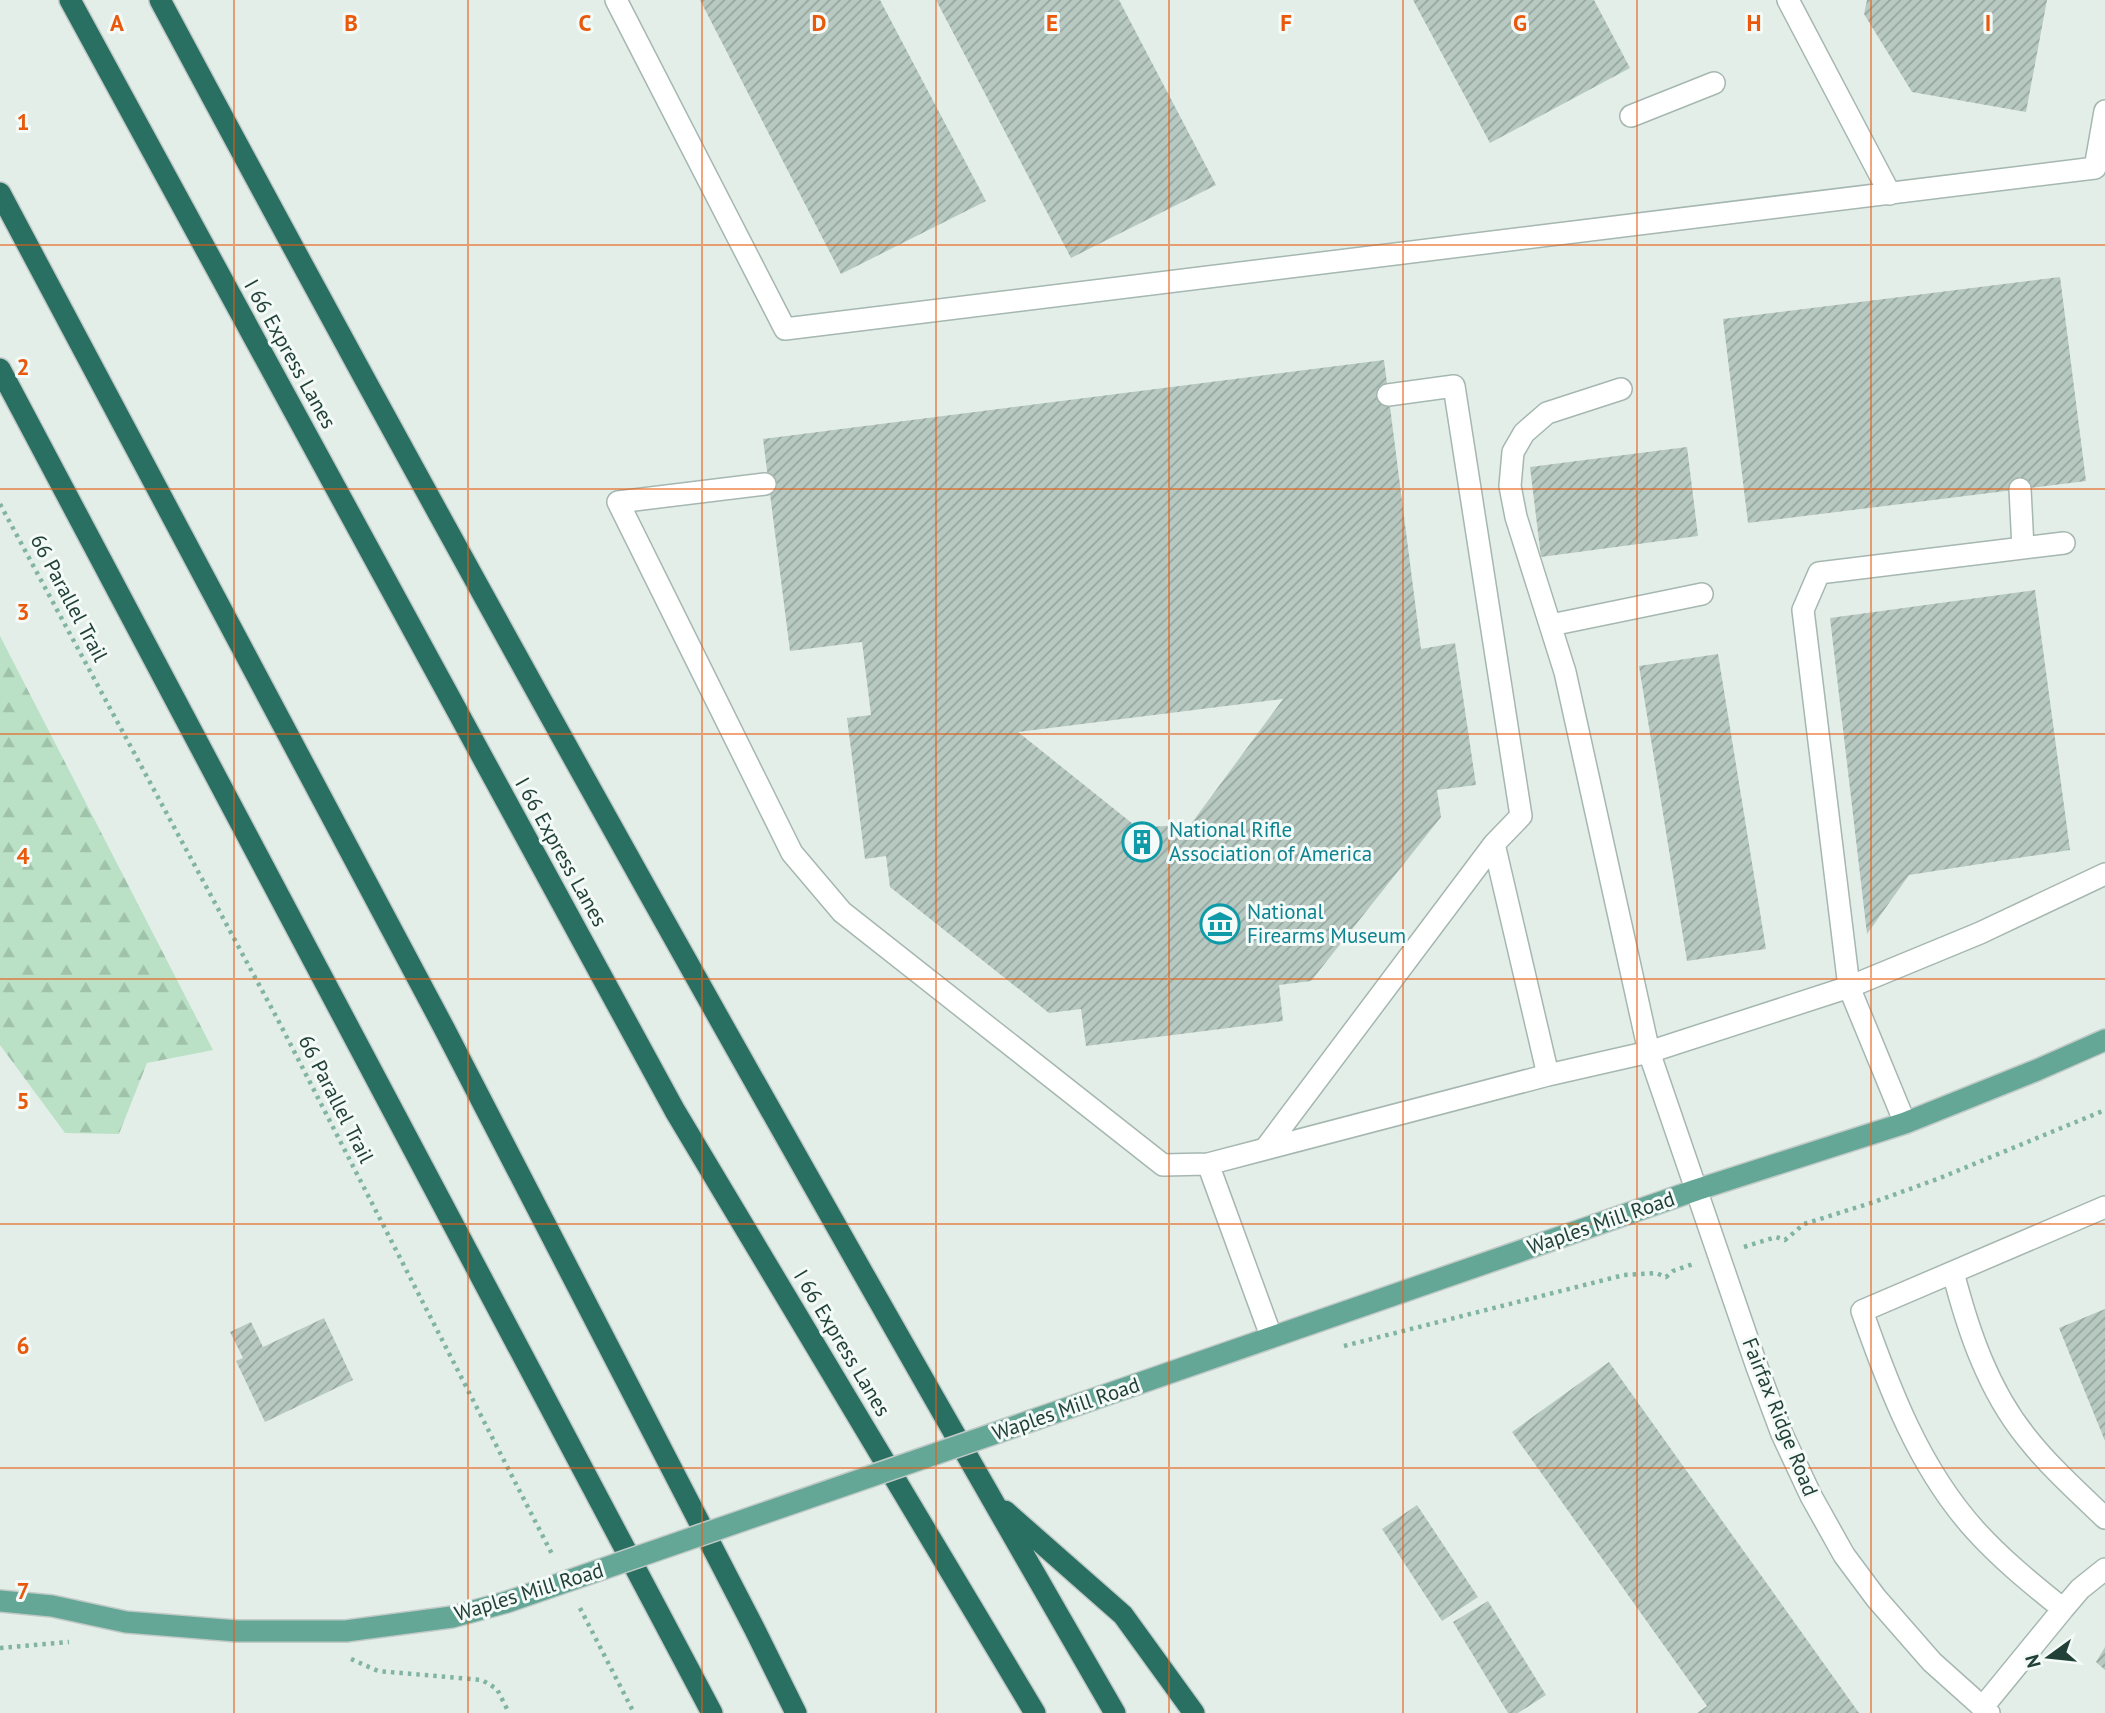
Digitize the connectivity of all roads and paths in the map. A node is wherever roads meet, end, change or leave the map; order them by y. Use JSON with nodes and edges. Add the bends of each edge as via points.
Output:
{"nodes":[{"id":1,"x":70,"y":0,"type":"edge"},
{"id":2,"x":160,"y":0,"type":"edge"},
{"id":3,"x":616,"y":0,"type":"edge"},
{"id":4,"x":1788,"y":0,"type":"edge"},
{"id":5,"x":1714,"y":83,"type":"dead end"},
{"id":6,"x":2105,"y":111,"type":"edge"},
{"id":7,"x":1631,"y":116,"type":"dead end"},
{"id":8,"x":0,"y":193,"type":"edge"},
{"id":9,"x":1890,"y":194,"type":"junction"},
{"id":10,"x":0,"y":369,"type":"edge"},
{"id":11,"x":1620,"y":389,"type":"dead end"},
{"id":12,"x":1388,"y":394,"type":"dead end"},
{"id":13,"x":765,"y":484,"type":"dead end"},
{"id":14,"x":2020,"y":489,"type":"dead end"},
{"id":15,"x":0,"y":504,"type":"edge"},
{"id":16,"x":2064,"y":543,"type":"dead end"},
{"id":17,"x":2023,"y":548,"type":"junction"},
{"id":18,"x":1702,"y":594,"type":"dead end"},
{"id":19,"x":1551,"y":625,"type":"junction"},
{"id":20,"x":1494,"y":844,"type":"junction"},
{"id":21,"x":2105,"y":874,"type":"edge"},
{"id":22,"x":1849,"y":987,"type":"junction"},
{"id":23,"x":2105,"y":1040,"type":"edge"},
{"id":24,"x":1649,"y":1052,"type":"junction"},
{"id":25,"x":1548,"y":1075,"type":"junction"},
{"id":26,"x":2105,"y":1110,"type":"edge"},
{"id":27,"x":1905,"y":1124,"type":"junction"},
{"id":28,"x":1265,"y":1149,"type":"junction"},
{"id":29,"x":1208,"y":1164,"type":"junction"},
{"id":30,"x":1696,"y":1190,"type":"junction"},
{"id":31,"x":2105,"y":1208,"type":"edge"},
{"id":32,"x":1718,"y":1255,"type":"junction"},
{"id":33,"x":1953,"y":1272,"type":"junction"},
{"id":34,"x":1271,"y":1336,"type":"junction"},
{"id":35,"x":1342,"y":1347,"type":"dead end"},
{"id":36,"x":992,"y":1500,"type":"junction"},
{"id":37,"x":2105,"y":1518,"type":"edge"},
{"id":38,"x":557,"y":1564,"type":"dead end"},
{"id":39,"x":2105,"y":1569,"type":"edge"},
{"id":40,"x":0,"y":1601,"type":"edge"},
{"id":41,"x":576,"y":1602,"type":"dead end"},
{"id":42,"x":2063,"y":1609,"type":"junction"},
{"id":43,"x":346,"y":1656,"type":"dead end"},
{"id":44,"x":1985,"y":1711,"type":"edge"},
{"id":45,"x":509,"y":1713,"type":"edge"},
{"id":46,"x":634,"y":1713,"type":"edge"},
{"id":47,"x":712,"y":1713,"type":"edge"},
{"id":48,"x":796,"y":1713,"type":"edge"},
{"id":49,"x":1035,"y":1713,"type":"edge"},
{"id":50,"x":1115,"y":1713,"type":"edge"},
{"id":51,"x":1194,"y":1713,"type":"edge"}],
"edges":[{"from":1,"to":49,"type":"highway","name":"I 66 Express Lanes","via":[[675,1111]]},
{"from":2,"to":36,"type":"highway","via":[[545,708]]},
{"from":3,"to":9,"type":"street","via":[[785,329]]},
{"from":4,"to":9,"type":"street"},
{"from":5,"to":7,"type":"street"},
{"from":6,"to":9,"type":"street","via":[[2095,168]]},
{"from":8,"to":48,"type":"highway","via":[[444,1028]]},
{"from":10,"to":47,"type":"highway"},
{"from":11,"to":19,"type":"street","name":"Fairfax Ridge Road","via":[[1547,413],[1524,433],[1513,452],[1510,486],[1516,517]]},
{"from":12,"to":20,"type":"street","via":[[1454,386],[1521,816]]},
{"from":13,"to":29,"type":"street","via":[[618,502],[792,853],[842,912],[1163,1165]]},
{"from":14,"to":17,"type":"street"},
{"from":15,"to":38,"type":"path","name":"66 Parallel Trail","via":[[278,1020]]},
{"from":16,"to":17,"type":"street"},
{"from":17,"to":22,"type":"street","via":[[1819,573],[1802,610]]},
{"from":18,"to":19,"type":"street"},
{"from":19,"to":24,"type":"street","name":"Fairfax Ridge Road"},
{"from":20,"to":25,"type":"street"},
{"from":20,"to":28,"type":"street"},
{"from":21,"to":22,"type":"street"},
{"from":22,"to":24,"type":"street"},
{"from":22,"to":27,"type":"street"},
{"from":23,"to":27,"type":"main road","name":"Waples Mill Road"},
{"from":24,"to":25,"type":"street"},
{"from":24,"to":30,"type":"street","name":"Fairfax Ridge Road"},
{"from":25,"to":28,"type":"street"},
{"from":26,"to":32,"type":"path","via":[[1940,1178],[1804,1224],[1785,1240],[1776,1237]]},
{"from":27,"to":30,"type":"main road","name":"Waples Mill Road"},
{"from":28,"to":29,"type":"street"},
{"from":29,"to":34,"type":"street"},
{"from":30,"to":32,"type":"street","name":"Fairfax Ridge Road"},
{"from":30,"to":34,"type":"main road","name":"Waples Mill Road"},
{"from":31,"to":33,"type":"street"},
{"from":32,"to":35,"type":"path","via":[[1666,1277],[1656,1273],[1624,1275]]},
{"from":32,"to":44,"type":"street","name":"Fairfax Ridge Road","via":[[1782,1434],[1844,1555],[1932,1662]]},
{"from":33,"to":37,"type":"street","via":[[1966,1322],[2004,1403],[2025,1436]]},
{"from":33,"to":42,"type":"street","via":[[1862,1311],[1914,1440],[1953,1503],[2015,1570]]},
{"from":34,"to":40,"type":"main road","name":"Waples Mill Road","bridge":true,"via":[[507,1602],[452,1617],[346,1631],[237,1631],[127,1622],[52,1606]]},
{"from":36,"to":50,"type":"highway"},
{"from":36,"to":51,"type":"highway","via":[[1123,1615]]},
{"from":39,"to":42,"type":"street"},
{"from":41,"to":46,"type":"path"},
{"from":42,"to":44,"type":"street"},
{"from":43,"to":45,"type":"path","via":[[378,1671],[482,1681],[497,1689]]}]}
